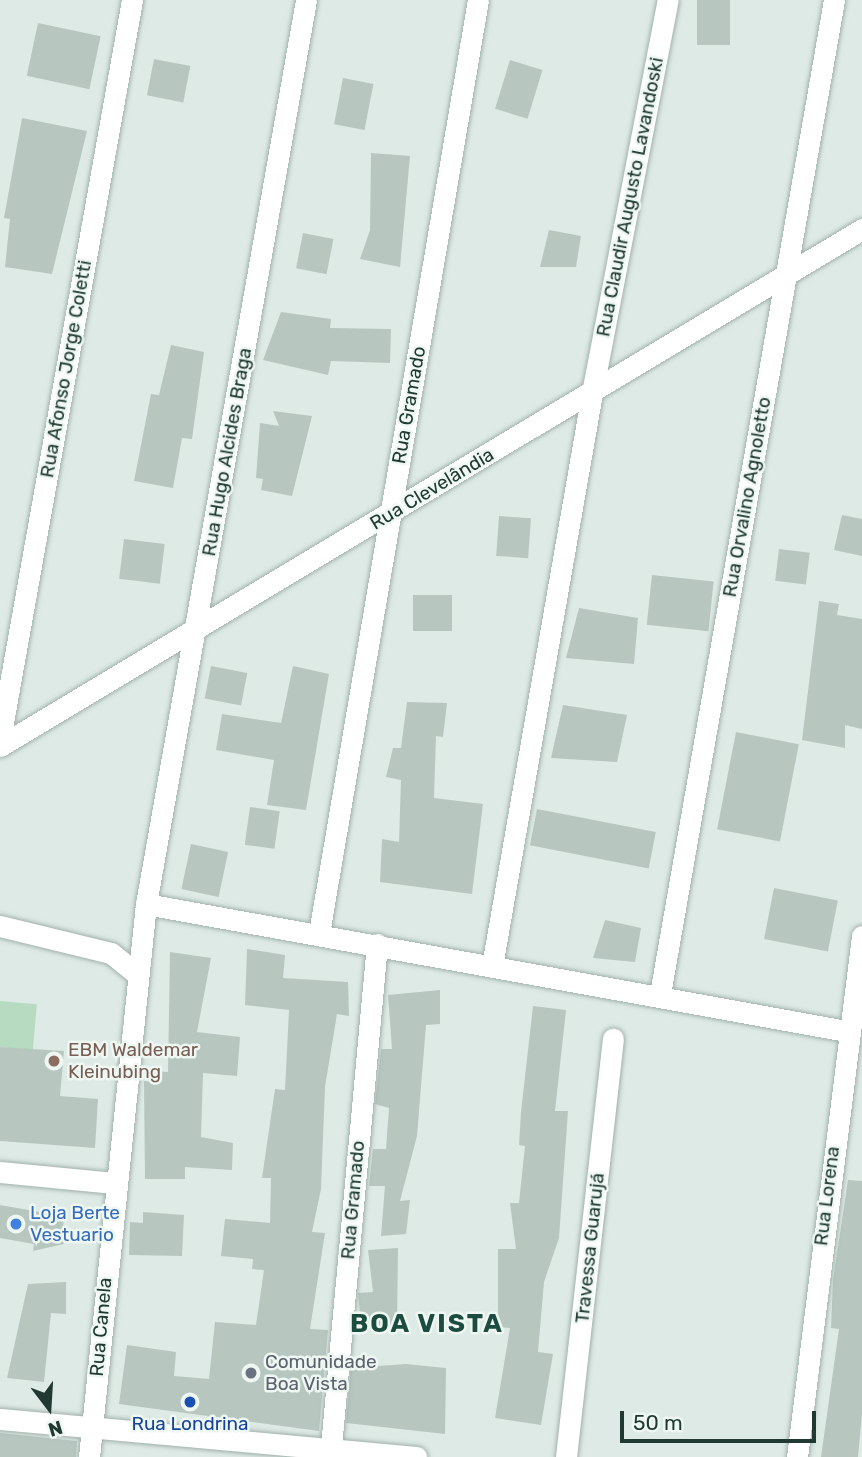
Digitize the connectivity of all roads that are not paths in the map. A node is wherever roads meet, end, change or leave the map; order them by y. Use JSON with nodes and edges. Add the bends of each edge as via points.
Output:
{"nodes":[{"id":1,"x":132,"y":0,"type":"edge"},
{"id":2,"x":306,"y":0,"type":"edge"},
{"id":3,"x":478,"y":0,"type":"edge"},
{"id":4,"x":668,"y":0,"type":"edge"},
{"id":5,"x":834,"y":0,"type":"edge"},
{"id":6,"x":862,"y":229,"type":"edge"},
{"id":7,"x":785,"y":277,"type":"junction"},
{"id":8,"x":592,"y":393,"type":"junction"},
{"id":9,"x":391,"y":513,"type":"junction"},
{"id":10,"x":196,"y":629,"type":"junction"},
{"id":11,"x":0,"y":739,"type":"edge"},
{"id":12,"x":0,"y":746,"type":"edge"},
{"id":13,"x":146,"y":904,"type":"junction"},
{"id":14,"x":0,"y":926,"type":"edge"},
{"id":15,"x":318,"y":933,"type":"junction"},
{"id":16,"x":862,"y":936,"type":"edge"},
{"id":17,"x":377,"y":944,"type":"junction"},
{"id":18,"x":492,"y":966,"type":"junction"},
{"id":19,"x":138,"y":975,"type":"junction"},
{"id":20,"x":660,"y":995,"type":"junction"},
{"id":21,"x":846,"y":1031,"type":"junction"},
{"id":22,"x":613,"y":1039,"type":"dead end"},
{"id":23,"x":0,"y":1172,"type":"edge"},
{"id":24,"x":114,"y":1183,"type":"junction"},
{"id":25,"x":0,"y":1419,"type":"edge"},
{"id":26,"x":92,"y":1428,"type":"junction"},
{"id":27,"x":330,"y":1453,"type":"edge"},
{"id":28,"x":89,"y":1457,"type":"edge"},
{"id":29,"x":416,"y":1457,"type":"edge"},
{"id":30,"x":566,"y":1457,"type":"edge"},
{"id":31,"x":797,"y":1457,"type":"edge"}],
"edges":[{"from":1,"to":11,"type":"street","name":"Rua Afonso Jorge Coletti"},
{"from":2,"to":10,"type":"street","name":"Rua Hugo Alcides Braga"},
{"from":3,"to":9,"type":"street","name":"Rua Gramado"},
{"from":4,"to":8,"type":"street","name":"Rua Claudir Augusto Lavandoski"},
{"from":5,"to":7,"type":"street","name":"Rua Orvalino Agnoletto"},
{"from":6,"to":7,"type":"street","name":"Rua Clevelândia"},
{"from":7,"to":8,"type":"street","name":"Rua Clevelândia"},
{"from":7,"to":20,"type":"street","name":"Rua Orvalino Agnoletto"},
{"from":8,"to":9,"type":"street","name":"Rua Clevelândia"},
{"from":8,"to":18,"type":"street","name":"Rua Claudir Augusto Lavandoski"},
{"from":9,"to":10,"type":"street","name":"Rua Clevelândia"},
{"from":9,"to":15,"type":"street","name":"Rua Gramado"},
{"from":10,"to":12,"type":"street","name":"Rua Clevelândia"},
{"from":10,"to":13,"type":"street","name":"Rua Hugo Alcides Braga"},
{"from":13,"to":15,"type":"street"},
{"from":13,"to":19,"type":"street","name":"Rua Canela"},
{"from":14,"to":19,"type":"street","via":[[111,953]]},
{"from":15,"to":17,"type":"street"},
{"from":16,"to":21,"type":"street","name":"Rua Lorena"},
{"from":17,"to":18,"type":"street"},
{"from":17,"to":27,"type":"street","name":"Rua Gramado"},
{"from":18,"to":20,"type":"street"},
{"from":19,"to":24,"type":"street","name":"Rua Canela"},
{"from":20,"to":21,"type":"street"},
{"from":21,"to":31,"type":"street","name":"Rua Lorena"},
{"from":22,"to":30,"type":"street","name":"Travessa Guarujá"},
{"from":23,"to":24,"type":"street"},
{"from":24,"to":26,"type":"street","name":"Rua Canela"},
{"from":25,"to":26,"type":"street"},
{"from":26,"to":27,"type":"street"},
{"from":26,"to":28,"type":"street","name":"Rua Canela"},
{"from":27,"to":29,"type":"street"}]}
